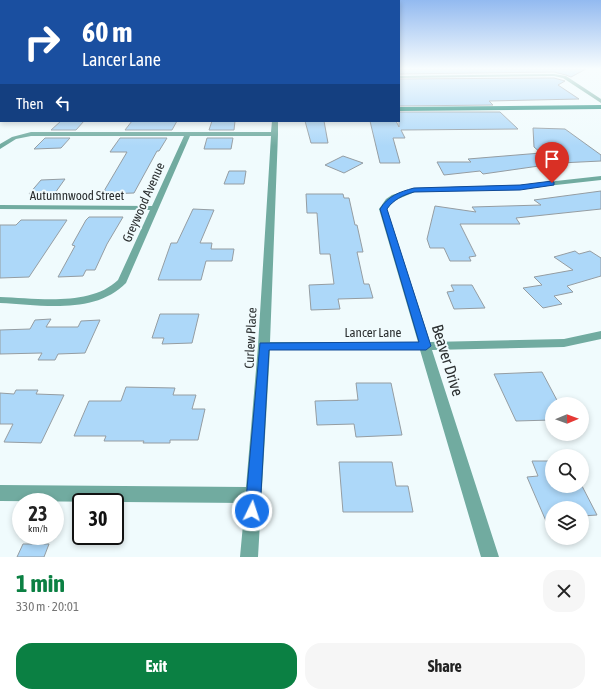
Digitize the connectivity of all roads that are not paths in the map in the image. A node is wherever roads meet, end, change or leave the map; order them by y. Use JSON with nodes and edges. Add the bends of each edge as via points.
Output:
{"nodes":[{"id":1,"x":592,"y":95,"type":"edge"},
{"id":2,"x":601,"y":101,"type":"edge"},
{"id":3,"x":601,"y":107,"type":"edge"},
{"id":4,"x":400,"y":109,"type":"edge"},
{"id":5,"x":276,"y":122,"type":"edge"},
{"id":6,"x":188,"y":134,"type":"junction"},
{"id":7,"x":275,"y":134,"type":"junction"},
{"id":8,"x":0,"y":147,"type":"edge"},
{"id":9,"x":601,"y":178,"type":"edge"},
{"id":10,"x":0,"y":207,"type":"edge"},
{"id":11,"x":155,"y":208,"type":"junction"},
{"id":12,"x":0,"y":300,"type":"edge"},
{"id":13,"x":601,"y":335,"type":"edge"},
{"id":14,"x":264,"y":346,"type":"junction"},
{"id":15,"x":426,"y":346,"type":"junction"},
{"id":16,"x":0,"y":493,"type":"edge"},
{"id":17,"x":253,"y":495,"type":"junction"},
{"id":18,"x":249,"y":557,"type":"edge"},
{"id":19,"x":490,"y":557,"type":"edge"}],
"edges":[{"from":1,"to":2,"type":"street"},
{"from":3,"to":4,"type":"street"},
{"from":5,"to":7,"type":"street","name":"Curlew Place"},
{"from":6,"to":7,"type":"street"},
{"from":6,"to":8,"type":"street","via":[[31,134],[18,136]]},
{"from":6,"to":11,"type":"street","name":"Greywood Avenue"},
{"from":7,"to":14,"type":"street","name":"Curlew Place"},
{"from":9,"to":15,"type":"street","name":"Beaver Drive","via":[[520,188],[414,190],[388,201],[383,209]]},
{"from":10,"to":11,"type":"street","name":"Autumnwood Street"},
{"from":11,"to":12,"type":"street","name":"Greywood Avenue","via":[[122,281],[111,292],[88,300]]},
{"from":13,"to":15,"type":"street","name":"Lancer Lane","via":[[564,342]]},
{"from":14,"to":15,"type":"street","name":"Lancer Lane"},
{"from":14,"to":17,"type":"street","name":"Curlew Place"},
{"from":15,"to":19,"type":"street","name":"Beaver Drive"},
{"from":16,"to":17,"type":"street"},
{"from":17,"to":18,"type":"street","name":"Curlew Place"}]}
